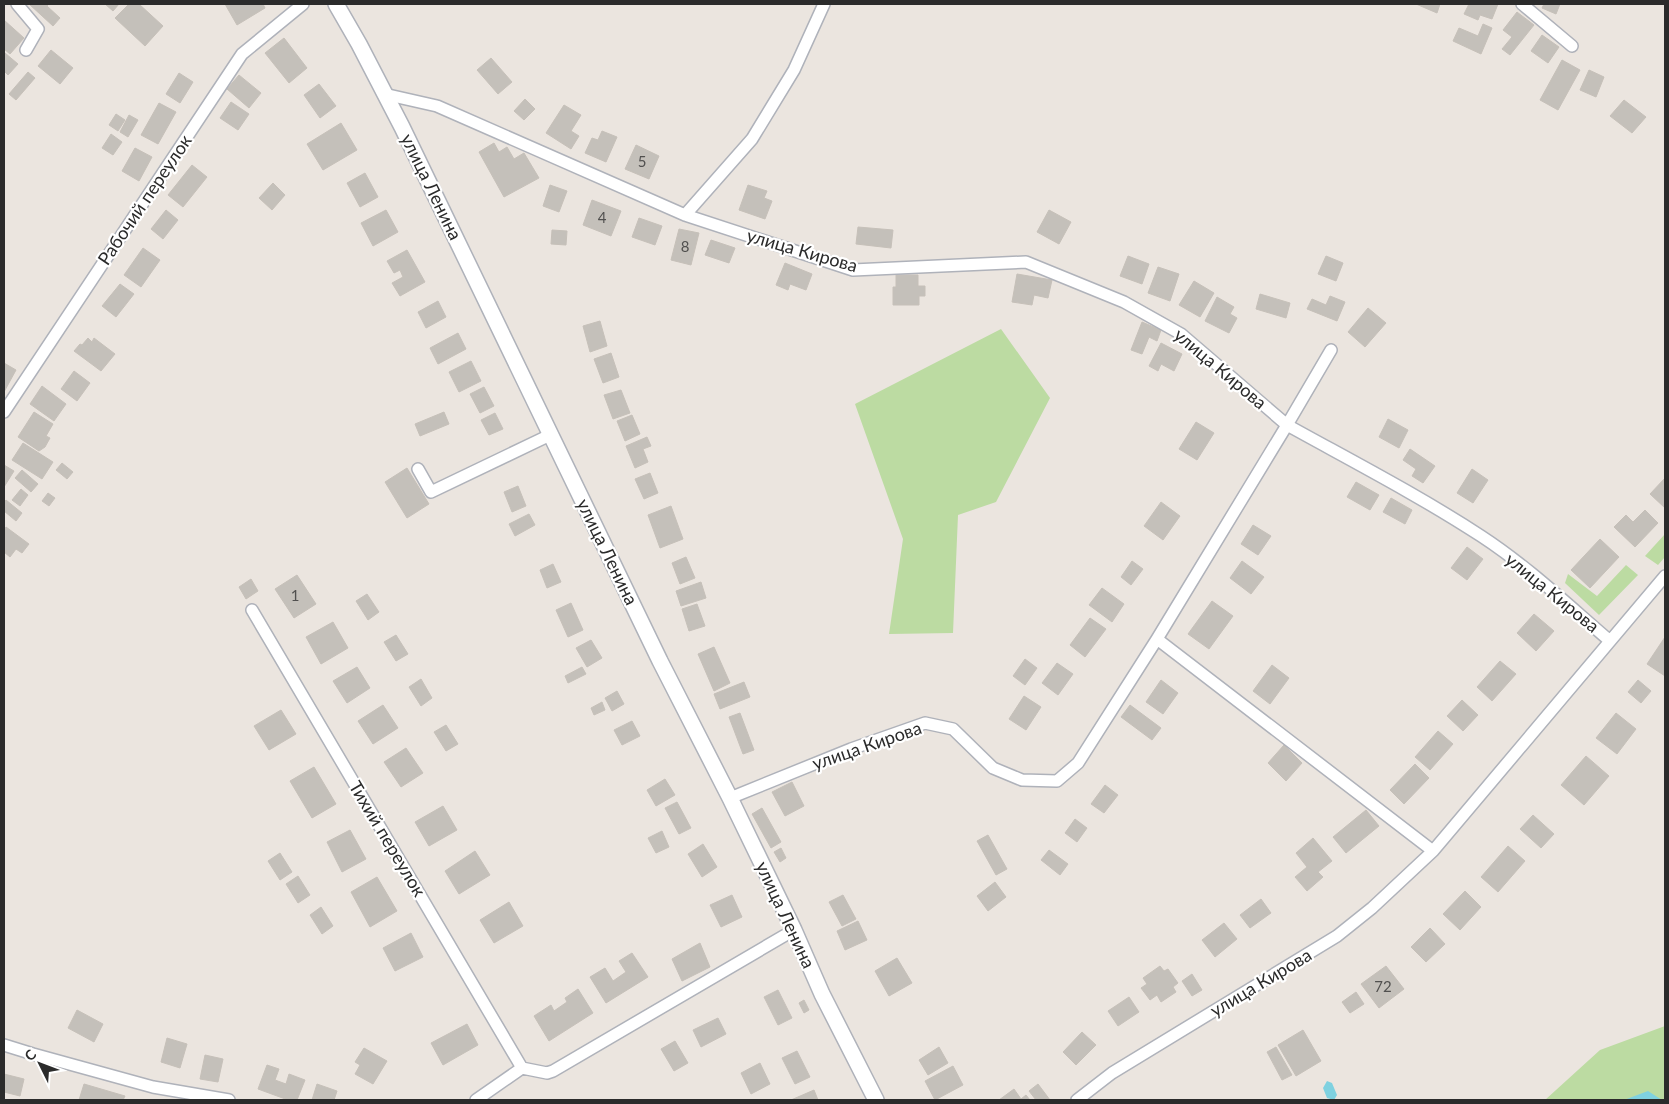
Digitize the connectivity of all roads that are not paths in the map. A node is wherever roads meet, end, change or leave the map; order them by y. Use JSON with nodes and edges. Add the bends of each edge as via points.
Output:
{"nodes":[{"id":1,"x":17,"y":4,"type":"edge"},
{"id":2,"x":303,"y":4,"type":"edge"},
{"id":3,"x":336,"y":4,"type":"edge"},
{"id":4,"x":824,"y":4,"type":"edge"},
{"id":5,"x":1522,"y":4,"type":"edge"},
{"id":6,"x":1572,"y":46,"type":"dead end"},
{"id":7,"x":26,"y":50,"type":"dead end"},
{"id":8,"x":384,"y":94,"type":"junction"},
{"id":9,"x":685,"y":215,"type":"junction"},
{"id":10,"x":1331,"y":350,"type":"dead end"},
{"id":11,"x":4,"y":412,"type":"edge"},
{"id":12,"x":1287,"y":425,"type":"junction"},
{"id":13,"x":550,"y":435,"type":"junction"},
{"id":14,"x":418,"y":469,"type":"dead end"},
{"id":15,"x":1665,"y":576,"type":"edge"},
{"id":16,"x":252,"y":610,"type":"dead end"},
{"id":17,"x":1157,"y":639,"type":"junction"},
{"id":18,"x":1610,"y":641,"type":"junction"},
{"id":19,"x":730,"y":798,"type":"junction"},
{"id":20,"x":1433,"y":850,"type":"junction"},
{"id":21,"x":794,"y":930,"type":"junction"},
{"id":22,"x":4,"y":1045,"type":"edge"},
{"id":23,"x":522,"y":1068,"type":"junction"},
{"id":24,"x":229,"y":1100,"type":"edge"},
{"id":25,"x":476,"y":1100,"type":"edge"},
{"id":26,"x":876,"y":1100,"type":"edge"},
{"id":27,"x":1077,"y":1100,"type":"edge"}],
"edges":[{"from":1,"to":7,"type":"street","via":[[38,30]]},
{"from":2,"to":11,"type":"street","name":"Рабочий переулок","via":[[242,54]]},
{"from":3,"to":8,"type":"main road","name":"улица Ленина"},
{"from":4,"to":9,"type":"street","via":[[794,70],[752,139]]},
{"from":5,"to":6,"type":"street"},
{"from":8,"to":9,"type":"street","name":"улица Кирова","via":[[437,106]]},
{"from":8,"to":13,"type":"main road","name":"улица Ленина"},
{"from":9,"to":12,"type":"street","name":"улица Кирова","via":[[853,270],[1026,262],[1124,302],[1182,334]]},
{"from":10,"to":12,"type":"street","name":"улица Кирова"},
{"from":12,"to":17,"type":"street","name":"улица Кирова"},
{"from":12,"to":18,"type":"street","name":"улица Кирова","via":[[1402,488],[1482,537],[1535,576]]},
{"from":13,"to":14,"type":"street","via":[[432,492]]},
{"from":13,"to":19,"type":"main road","name":"улица Ленина"},
{"from":15,"to":18,"type":"street","name":"улица Кирова"},
{"from":16,"to":23,"type":"street","name":"Тихий переулок"},
{"from":17,"to":19,"type":"street","name":"улица Кирова","via":[[1078,763],[1056,781],[1022,780],[992,768],[953,728],[925,723]]},
{"from":17,"to":20,"type":"street"},
{"from":18,"to":20,"type":"street","name":"улица Кирова"},
{"from":19,"to":21,"type":"main road","name":"улица Ленина"},
{"from":20,"to":27,"type":"street","name":"улица Кирова","via":[[1337,936],[1112,1074]]},
{"from":21,"to":23,"type":"street","via":[[553,1071]]},
{"from":21,"to":26,"type":"main road","name":"улица Ленина","via":[[822,994]]},
{"from":22,"to":24,"type":"street","via":[[153,1087]]},
{"from":23,"to":25,"type":"street"}]}
